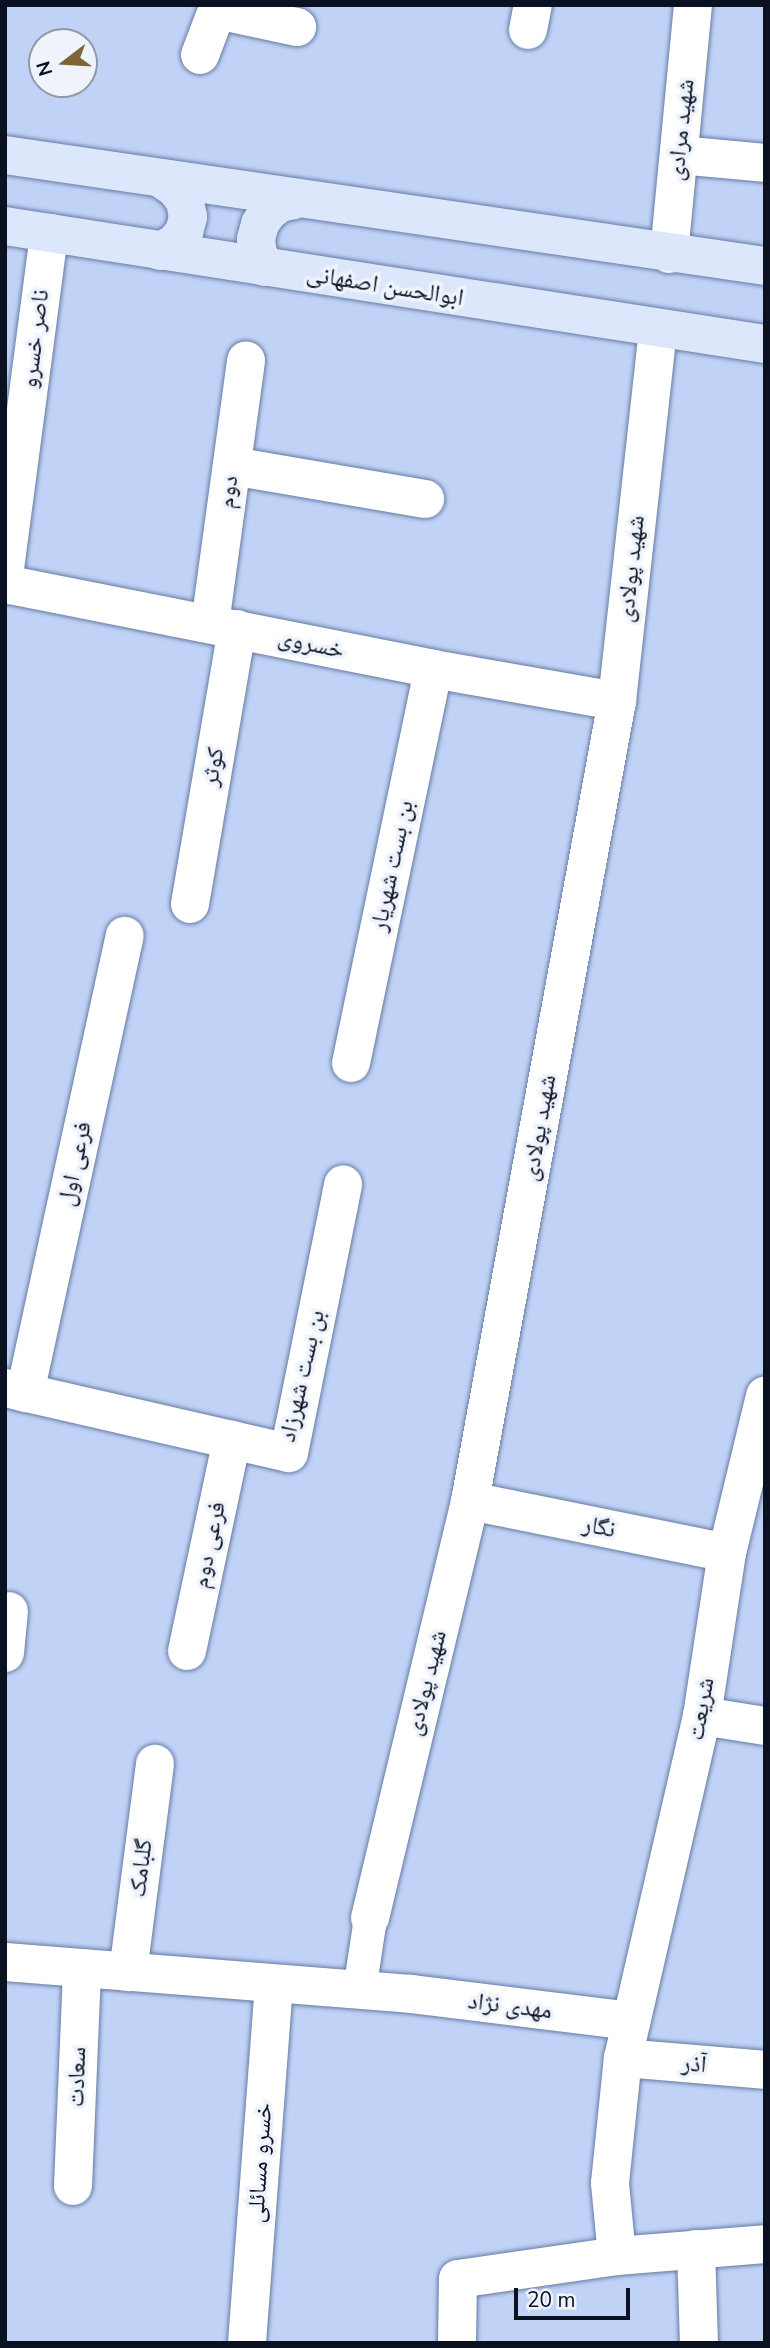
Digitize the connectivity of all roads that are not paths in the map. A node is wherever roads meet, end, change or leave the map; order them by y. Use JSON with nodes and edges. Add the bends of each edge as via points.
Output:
{"nodes":[{"id":1,"x":693,"y":5,"type":"edge"},
{"id":2,"x":218,"y":8,"type":"edge"},
{"id":3,"x":297,"y":27,"type":"dead end"},
{"id":4,"x":200,"y":55,"type":"dead end"},
{"id":5,"x":5,"y":155,"type":"edge"},
{"id":6,"x":679,"y":155,"type":"junction"},
{"id":7,"x":765,"y":163,"type":"edge"},
{"id":8,"x":163,"y":180,"type":"junction"},
{"id":9,"x":294,"y":200,"type":"junction"},
{"id":10,"x":5,"y":226,"type":"edge"},
{"id":11,"x":49,"y":233,"type":"junction"},
{"id":12,"x":160,"y":251,"type":"junction"},
{"id":13,"x":669,"y":254,"type":"junction"},
{"id":14,"x":765,"y":266,"type":"edge"},
{"id":15,"x":265,"y":267,"type":"junction"},
{"id":16,"x":657,"y":329,"type":"junction"},
{"id":17,"x":765,"y":344,"type":"edge"},
{"id":18,"x":246,"y":359,"type":"dead end"},
{"id":19,"x":232,"y":466,"type":"junction"},
{"id":20,"x":425,"y":499,"type":"dead end"},
{"id":21,"x":5,"y":569,"type":"edge"},
{"id":22,"x":5,"y":584,"type":"edge"},
{"id":23,"x":224,"y":626,"type":"junction"},
{"id":24,"x":433,"y":669,"type":"junction"},
{"id":25,"x":617,"y":701,"type":"junction"},
{"id":26,"x":190,"y":904,"type":"dead end"},
{"id":27,"x":125,"y":936,"type":"dead end"},
{"id":28,"x":351,"y":1063,"type":"dead end"},
{"id":29,"x":343,"y":1184,"type":"dead end"},
{"id":30,"x":15,"y":1390,"type":"edge"},
{"id":31,"x":765,"y":1396,"type":"edge"},
{"id":32,"x":232,"y":1440,"type":"junction"},
{"id":33,"x":470,"y":1501,"type":"junction"},
{"id":34,"x":727,"y":1553,"type":"junction"},
{"id":35,"x":9,"y":1611,"type":"dead end"},
{"id":36,"x":187,"y":1651,"type":"dead end"},
{"id":37,"x":5,"y":1653,"type":"edge"},
{"id":38,"x":702,"y":1716,"type":"junction"},
{"id":39,"x":765,"y":1726,"type":"edge"},
{"id":40,"x":155,"y":1764,"type":"dead end"},
{"id":41,"x":370,"y":1918,"type":"joint"},
{"id":42,"x":5,"y":1962,"type":"edge"},
{"id":43,"x":82,"y":1968,"type":"junction"},
{"id":44,"x":128,"y":1972,"type":"junction"},
{"id":45,"x":274,"y":1984,"type":"junction"},
{"id":46,"x":359,"y":1990,"type":"junction"},
{"id":47,"x":631,"y":2021,"type":"junction"},
{"id":48,"x":623,"y":2058,"type":"junction"},
{"id":49,"x":765,"y":2070,"type":"edge"},
{"id":50,"x":73,"y":2186,"type":"dead end"},
{"id":51,"x":765,"y":2244,"type":"edge"},
{"id":52,"x":696,"y":2249,"type":"junction"},
{"id":53,"x":617,"y":2256,"type":"junction"},
{"id":54,"x":247,"y":2343,"type":"edge"},
{"id":55,"x":457,"y":2343,"type":"edge"},
{"id":56,"x":699,"y":2343,"type":"edge"}],
"edges":[{"from":1,"to":6,"type":"street","name":"شهید مرادی"},
{"from":2,"to":3,"type":"street"},
{"from":2,"to":4,"type":"street"},
{"from":5,"to":8,"type":"main road"},
{"from":6,"to":7,"type":"street"},
{"from":6,"to":13,"type":"street","name":"شهید مرادی"},
{"from":8,"to":9,"type":"main road"},
{"from":8,"to":12,"type":"main road","via":[[185,201],[188,217],[179,238]]},
{"from":9,"to":13,"type":"main road"},
{"from":9,"to":15,"type":"main road","via":[[280,203],[260,224],[256,239]]},
{"from":10,"to":11,"type":"main road","name":"ابوالحسن اصفهانی"},
{"from":11,"to":12,"type":"main road","name":"ابوالحسن اصفهانی"},
{"from":11,"to":21,"type":"street","name":"ناصر خسرو"},
{"from":12,"to":15,"type":"main road","name":"ابوالحسن اصفهانی"},
{"from":13,"to":14,"type":"main road"},
{"from":15,"to":16,"type":"main road","name":"ابوالحسن اصفهانی"},
{"from":16,"to":17,"type":"main road","name":"ابوالحسن اصفهانی"},
{"from":16,"to":25,"type":"street","name":"شهید پولادی"},
{"from":18,"to":19,"type":"street","name":"دوم"},
{"from":19,"to":20,"type":"street"},
{"from":19,"to":23,"type":"street","name":"دوم"},
{"from":22,"to":23,"type":"street","name":"خسروی"},
{"from":23,"to":24,"type":"street","name":"خسروی"},
{"from":23,"to":26,"type":"street","name":"کوثر"},
{"from":24,"to":25,"type":"street","name":"خسروی"},
{"from":24,"to":28,"type":"street","name":"بن بست شهریار"},
{"from":25,"to":33,"type":"street","name":"شهید پولادی"},
{"from":27,"to":30,"type":"street","name":"فرعی اول"},
{"from":29,"to":32,"type":"street","name":"بن بست شهرزاد","via":[[289,1452]]},
{"from":30,"to":32,"type":"street","name":"بن بست شهرزاد"},
{"from":31,"to":34,"type":"street","name":"شریعت"},
{"from":32,"to":36,"type":"street","name":"فرعی دوم"},
{"from":33,"to":34,"type":"street","name":"نگار"},
{"from":33,"to":41,"type":"street","name":"شهید پولادی"},
{"from":34,"to":38,"type":"street","name":"شریعت"},
{"from":35,"to":37,"type":"street"},
{"from":38,"to":39,"type":"street"},
{"from":38,"to":47,"type":"street","name":"شریعت"},
{"from":40,"to":44,"type":"street","name":"گلبامک"},
{"from":41,"to":46,"type":"street"},
{"from":42,"to":43,"type":"street","name":"مهدی نژاد"},
{"from":43,"to":44,"type":"street","name":"مهدی نژاد"},
{"from":43,"to":50,"type":"street","name":"سعادت"},
{"from":44,"to":45,"type":"street","name":"مهدی نژاد"},
{"from":45,"to":46,"type":"street","name":"مهدی نژاد"},
{"from":45,"to":54,"type":"street","name":"خسرو مسائلی"},
{"from":46,"to":47,"type":"street","name":"مهدی نژاد"},
{"from":47,"to":48,"type":"street"},
{"from":48,"to":49,"type":"street","name":"آذر"},
{"from":48,"to":53,"type":"street","via":[[610,2183]]},
{"from":51,"to":52,"type":"street"},
{"from":52,"to":53,"type":"street"},
{"from":52,"to":56,"type":"street"},
{"from":53,"to":55,"type":"street","via":[[458,2279]]}]}
